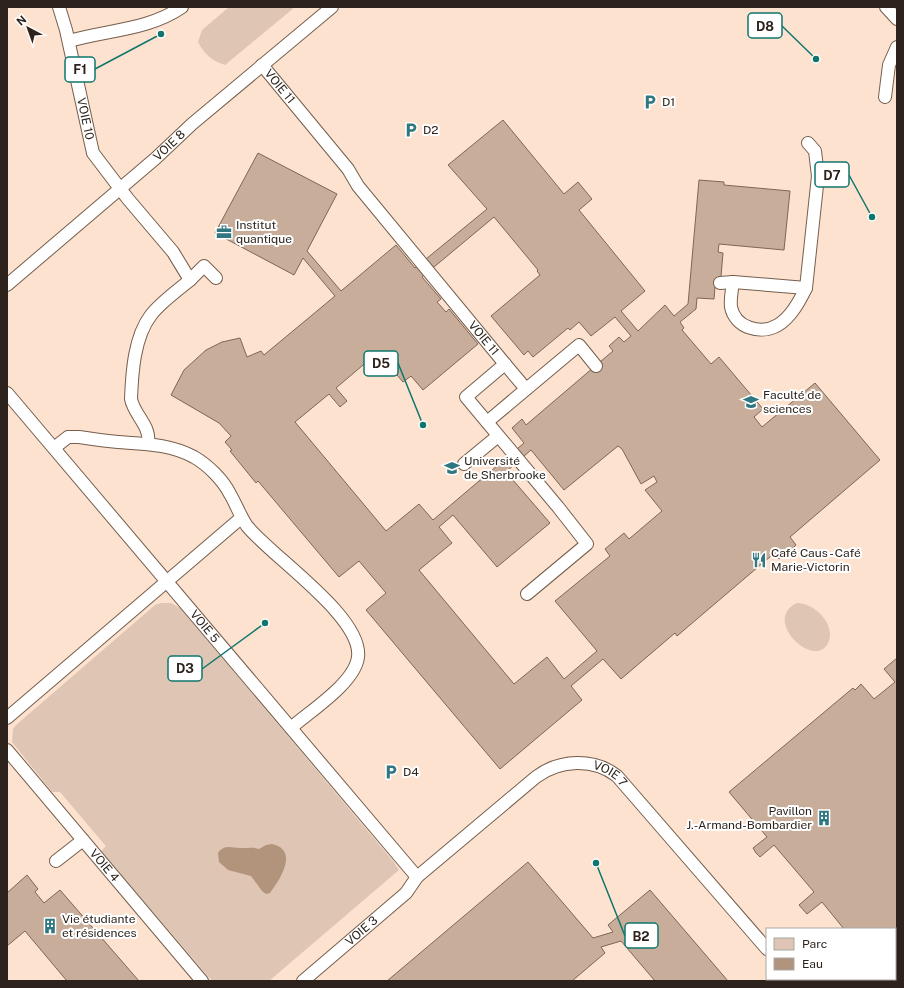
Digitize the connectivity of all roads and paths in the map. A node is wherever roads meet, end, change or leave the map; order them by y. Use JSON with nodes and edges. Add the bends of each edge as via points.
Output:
{"nodes":[{"id":1,"x":59,"y":7,"type":"edge"},
{"id":2,"x":182,"y":7,"type":"edge"},
{"id":3,"x":332,"y":7,"type":"edge"},
{"id":4,"x":886,"y":7,"type":"edge"},
{"id":5,"x":897,"y":19,"type":"edge"},
{"id":6,"x":69,"y":41,"type":"junction"},
{"id":7,"x":897,"y":47,"type":"edge"},
{"id":8,"x":262,"y":65,"type":"junction"},
{"id":9,"x":886,"y":97,"type":"dead end"},
{"id":10,"x":808,"y":143,"type":"dead end"},
{"id":11,"x":120,"y":189,"type":"junction"},
{"id":12,"x":216,"y":278,"type":"dead end"},
{"id":13,"x":190,"y":280,"type":"junction"},
{"id":14,"x":733,"y":282,"type":"junction"},
{"id":15,"x":720,"y":283,"type":"dead end"},
{"id":16,"x":7,"y":285,"type":"edge"},
{"id":17,"x":806,"y":288,"type":"junction"},
{"id":18,"x":505,"y":364,"type":"junction"},
{"id":19,"x":596,"y":366,"type":"dead end"},
{"id":20,"x":526,"y":389,"type":"junction"},
{"id":21,"x":7,"y":394,"type":"edge"},
{"id":22,"x":487,"y":422,"type":"junction"},
{"id":23,"x":498,"y":436,"type":"junction"},
{"id":24,"x":148,"y":443,"type":"junction"},
{"id":25,"x":54,"y":448,"type":"junction"},
{"id":26,"x":464,"y":464,"type":"dead end"},
{"id":27,"x":242,"y":518,"type":"junction"},
{"id":28,"x":166,"y":581,"type":"junction"},
{"id":29,"x":527,"y":594,"type":"dead end"},
{"id":30,"x":7,"y":718,"type":"edge"},
{"id":31,"x":291,"y":728,"type":"junction"},
{"id":32,"x":7,"y":750,"type":"edge"},
{"id":33,"x":83,"y":840,"type":"junction"},
{"id":34,"x":56,"y":861,"type":"dead end"},
{"id":35,"x":417,"y":877,"type":"junction"},
{"id":36,"x":766,"y":948,"type":"edge"},
{"id":37,"x":202,"y":981,"type":"edge"},
{"id":38,"x":303,"y":981,"type":"edge"}],
"edges":[{"from":1,"to":6,"type":"lane","name":"VOIE 10"},
{"from":2,"to":6,"type":"lane","via":[[168,16],[146,24]]},
{"from":3,"to":8,"type":"lane","name":"VOIE 8"},
{"from":4,"to":5,"type":"lane"},
{"from":6,"to":11,"type":"lane","name":"VOIE 10","via":[[90,146],[97,160]]},
{"from":7,"to":9,"type":"lane","via":[[889,65]]},
{"from":8,"to":11,"type":"lane","name":"VOIE 8"},
{"from":8,"to":18,"type":"lane","name":"VOIE 11"},
{"from":10,"to":17,"type":"lane","via":[[815,151],[818,176]]},
{"from":11,"to":13,"type":"lane","name":"VOIE 10","via":[[173,252]]},
{"from":11,"to":16,"type":"lane","name":"VOIE 8"},
{"from":12,"to":13,"type":"lane","via":[[204,266]]},
{"from":13,"to":24,"type":"lane","via":[[153,313],[139,340],[131,399],[148,432]]},
{"from":14,"to":15,"type":"lane"},
{"from":14,"to":17,"type":"lane"},
{"from":14,"to":17,"type":"lane","via":[[731,306],[735,316],[749,328],[762,330],[782,322],[793,311]]},
{"from":18,"to":20,"type":"lane"},
{"from":18,"to":22,"type":"lane","name":"VOIE 11","via":[[466,397]]},
{"from":19,"to":20,"type":"lane","via":[[579,345]]},
{"from":20,"to":22,"type":"lane"},
{"from":21,"to":25,"type":"lane","name":"VOIE 5"},
{"from":22,"to":23,"type":"lane","name":"VOIE 11"},
{"from":23,"to":26,"type":"lane"},
{"from":23,"to":29,"type":"lane","name":"VOIE 11","via":[[587,544]]},
{"from":24,"to":25,"type":"lane","via":[[71,436]]},
{"from":24,"to":27,"type":"lane","via":[[181,451],[205,464],[230,493]]},
{"from":25,"to":28,"type":"lane","name":"VOIE 5"},
{"from":27,"to":28,"type":"lane"},
{"from":27,"to":31,"type":"lane","via":[[252,531],[333,608],[354,634],[358,645],[357,665],[350,676]]},
{"from":28,"to":30,"type":"lane"},
{"from":28,"to":31,"type":"lane","name":"VOIE 5"},
{"from":31,"to":35,"type":"lane","name":"VOIE 5"},
{"from":32,"to":33,"type":"lane","name":"VOIE 4"},
{"from":33,"to":34,"type":"lane"},
{"from":33,"to":37,"type":"lane","name":"VOIE 4"},
{"from":35,"to":36,"type":"lane","name":"VOIE 7","via":[[536,777],[567,764],[592,764],[611,772],[680,847]]},
{"from":35,"to":38,"type":"lane","name":"VOIE 3","via":[[406,893]]}]}
